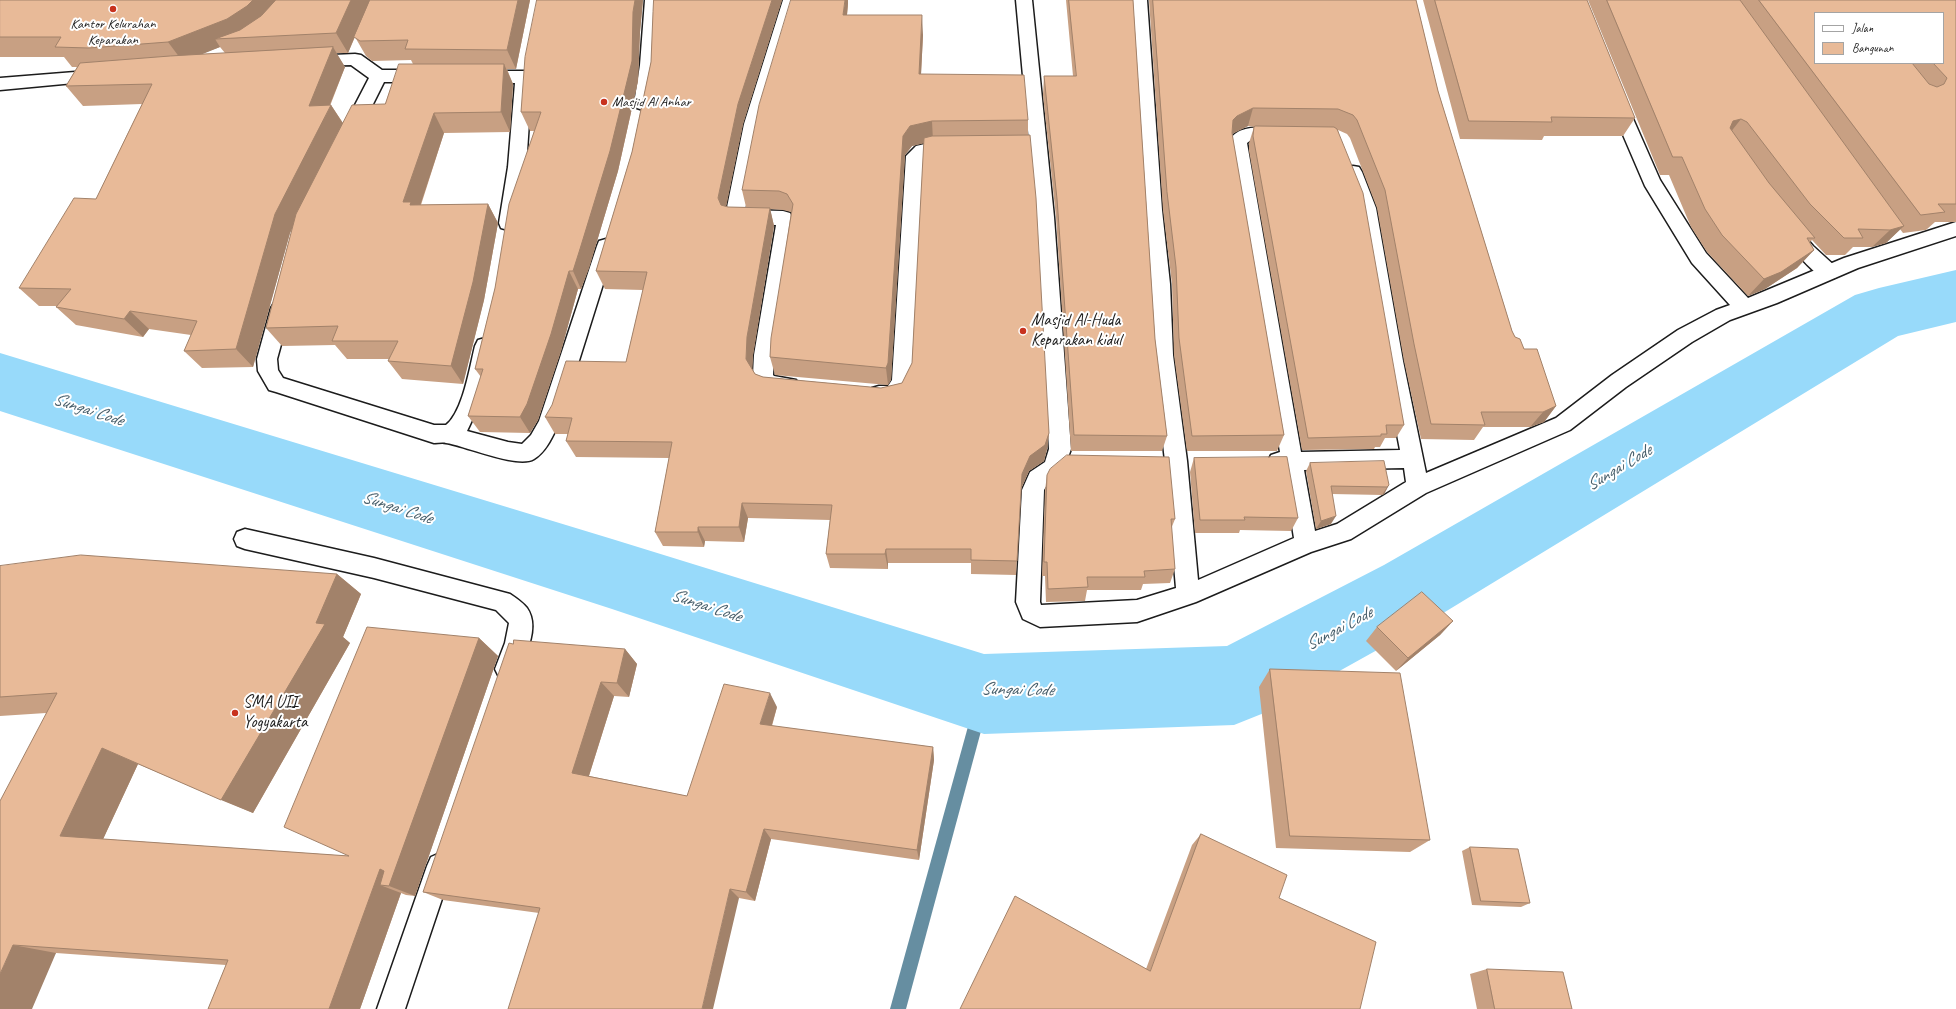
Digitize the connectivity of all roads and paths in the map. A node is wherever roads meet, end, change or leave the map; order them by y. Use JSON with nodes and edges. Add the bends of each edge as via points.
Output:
{"nodes":[{"id":1,"x":653,"y":0,"type":"edge"},
{"id":2,"x":791,"y":0,"type":"edge"},
{"id":3,"x":1024,"y":0,"type":"edge"},
{"id":4,"x":1139,"y":0,"type":"edge"},
{"id":5,"x":293,"y":62,"type":"edge"},
{"id":6,"x":115,"y":74,"type":"edge"},
{"id":7,"x":378,"y":76,"type":"junction"},
{"id":8,"x":440,"y":76,"type":"edge"},
{"id":9,"x":463,"y":76,"type":"edge"},
{"id":10,"x":0,"y":84,"type":"edge"},
{"id":11,"x":1612,"y":86,"type":"edge"},
{"id":12,"x":640,"y":119,"type":"edge"},
{"id":13,"x":1301,"y":135,"type":"edge"},
{"id":14,"x":344,"y":144,"type":"edge"},
{"id":15,"x":971,"y":148,"type":"edge"},
{"id":16,"x":1346,"y":153,"type":"edge"},
{"id":17,"x":1778,"y":218,"type":"edge"},
{"id":18,"x":1956,"y":229,"type":"edge"},
{"id":19,"x":611,"y":231,"type":"edge"},
{"id":20,"x":506,"y":237,"type":"edge"},
{"id":21,"x":1829,"y":272,"type":"junction"},
{"id":22,"x":286,"y":288,"type":"edge"},
{"id":23,"x":1744,"y":307,"type":"junction"},
{"id":24,"x":489,"y":327,"type":"edge"},
{"id":25,"x":806,"y":387,"type":"edge"},
{"id":26,"x":860,"y":392,"type":"edge"},
{"id":27,"x":447,"y":434,"type":"junction"},
{"id":28,"x":1413,"y":459,"type":"junction"},
{"id":29,"x":1292,"y":460,"type":"junction"},
{"id":30,"x":1262,"y":461,"type":"edge"},
{"id":31,"x":1418,"y":486,"type":"junction"},
{"id":32,"x":244,"y":540,"type":"dead end"},
{"id":33,"x":1307,"y":543,"type":"junction"},
{"id":34,"x":1188,"y":595,"type":"junction"},
{"id":35,"x":501,"y":688,"type":"edge"},
{"id":36,"x":448,"y":844,"type":"edge"},
{"id":37,"x":391,"y":1009,"type":"edge"}],
"edges":[{"from":1,"to":12,"type":"street","via":[[649,32],[648,81]]},
{"from":2,"to":25,"type":"street","via":[[753,124],[734,217],[783,218],[786,223],[764,355],[763,375],[768,384]]},
{"from":3,"to":34,"type":"street","via":[[1032,147],[1046,217],[1060,449],[1068,461],[1035,480],[1029,609],[1034,615],[1040,616],[1136,611]]},
{"from":4,"to":34,"type":"street","via":[[1163,355],[1178,461]]},
{"from":5,"to":7,"type":"street","via":[[358,51]]},
{"from":6,"to":10,"type":"street"},
{"from":7,"to":8,"type":"street"},
{"from":7,"to":14,"type":"street"},
{"from":9,"to":20,"type":"street","via":[[526,70],[517,167]]},
{"from":11,"to":23,"type":"street","via":[[1651,181],[1699,258]]},
{"from":13,"to":29,"type":"street","via":[[1248,134],[1239,139],[1238,143]]},
{"from":15,"to":26,"type":"street","via":[[928,149],[918,151],[915,156],[902,380],[899,390],[892,394]]},
{"from":16,"to":28,"type":"street","via":[[1367,208],[1393,361]]},
{"from":17,"to":21,"type":"street","via":[[1806,251]]},
{"from":18,"to":21,"type":"street","via":[[1896,241]]},
{"from":19,"to":27,"type":"street","via":[[549,420],[539,441],[526,453],[508,451]]},
{"from":21,"to":23,"type":"street"},
{"from":22,"to":27,"type":"street","via":[[267,359],[268,371],[276,384],[417,430]]},
{"from":23,"to":31,"type":"street","via":[[1723,315],[1686,336],[1619,381],[1563,424]]},
{"from":24,"to":27,"type":"street","via":[[477,379],[463,419],[456,429]]},
{"from":28,"to":29,"type":"street"},
{"from":28,"to":31,"type":"street"},
{"from":29,"to":30,"type":"street"},
{"from":29,"to":33,"type":"street"},
{"from":31,"to":33,"type":"street","via":[[1343,532]]},
{"from":32,"to":35,"type":"street","via":[[374,568],[502,601],[520,619],[521,630]]},
{"from":33,"to":34,"type":"street"},
{"from":36,"to":37,"type":"street"}]}
